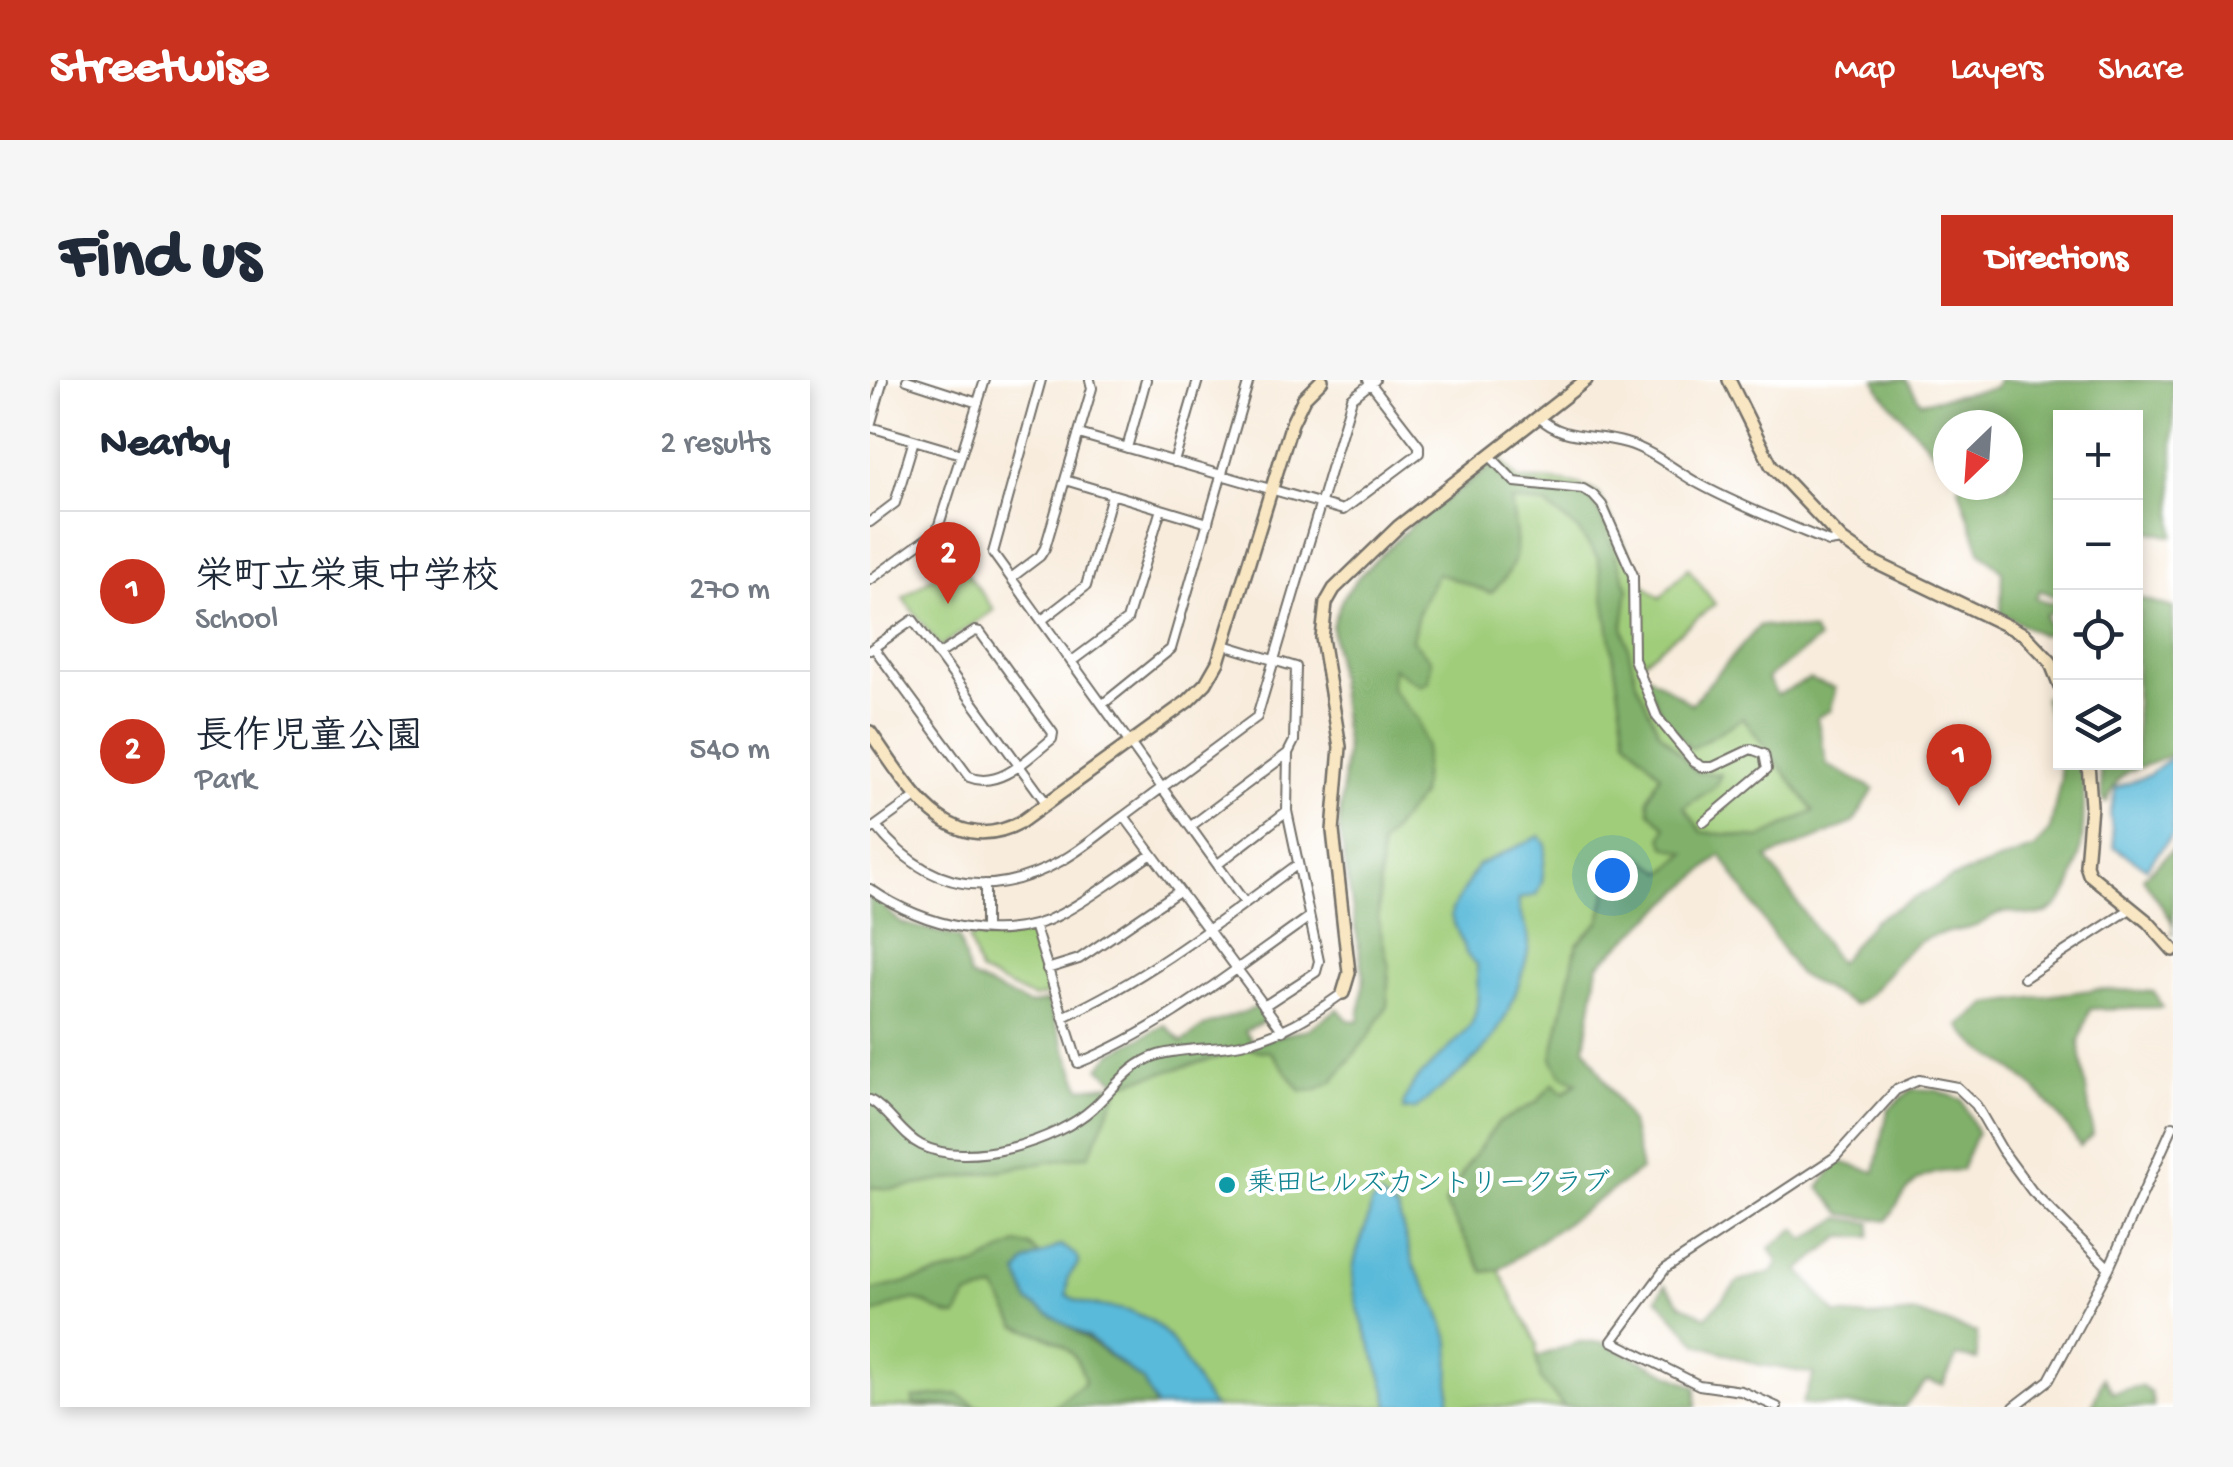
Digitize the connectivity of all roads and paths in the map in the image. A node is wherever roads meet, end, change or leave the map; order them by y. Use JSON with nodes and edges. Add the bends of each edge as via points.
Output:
{"nodes":[{"id":1,"x":884,"y":380,"type":"edge"},
{"id":2,"x":907,"y":380,"type":"edge"},
{"id":3,"x":985,"y":380,"type":"edge"},
{"id":4,"x":1041,"y":380,"type":"edge"},
{"id":5,"x":1090,"y":380,"type":"edge"},
{"id":6,"x":1146,"y":380,"type":"edge"},
{"id":7,"x":1198,"y":380,"type":"edge"},
{"id":8,"x":1249,"y":380,"type":"edge"},
{"id":9,"x":1322,"y":380,"type":"edge"},
{"id":10,"x":1586,"y":380,"type":"edge"},
{"id":11,"x":1729,"y":380,"type":"edge"},
{"id":12,"x":1371,"y":381,"type":"edge"},
{"id":13,"x":933,"y":384,"type":"edge"},
{"id":14,"x":978,"y":403,"type":"junction"},
{"id":15,"x":1539,"y":416,"type":"junction"},
{"id":16,"x":870,"y":426,"type":"edge"},
{"id":17,"x":1079,"y":434,"type":"junction"},
{"id":18,"x":914,"y":440,"type":"junction"},
{"id":19,"x":1126,"y":448,"type":"junction"},
{"id":20,"x":961,"y":454,"type":"junction"},
{"id":21,"x":1489,"y":456,"type":"junction"},
{"id":22,"x":1174,"y":462,"type":"junction"},
{"id":23,"x":1221,"y":476,"type":"junction"},
{"id":24,"x":1066,"y":480,"type":"junction"},
{"id":25,"x":1270,"y":490,"type":"junction"},
{"id":26,"x":1112,"y":494,"type":"junction"},
{"id":27,"x":1321,"y":506,"type":"junction"},
{"id":28,"x":1161,"y":509,"type":"junction"},
{"id":29,"x":870,"y":522,"type":"edge"},
{"id":30,"x":1208,"y":522,"type":"junction"},
{"id":31,"x":1842,"y":540,"type":"junction"},
{"id":32,"x":870,"y":563,"type":"edge"},
{"id":33,"x":874,"y":577,"type":"edge"},
{"id":34,"x":1011,"y":578,"type":"junction"},
{"id":35,"x":1042,"y":620,"type":"junction"},
{"id":36,"x":1224,"y":644,"type":"junction"},
{"id":37,"x":872,"y":649,"type":"edge"},
{"id":38,"x":938,"y":654,"type":"junction"},
{"id":39,"x":1275,"y":660,"type":"junction"},
{"id":40,"x":1072,"y":661,"type":"junction"},
{"id":41,"x":2058,"y":680,"type":"edge"},
{"id":42,"x":1103,"y":704,"type":"junction"},
{"id":43,"x":870,"y":732,"type":"edge"},
{"id":44,"x":1132,"y":744,"type":"junction"},
{"id":45,"x":1288,"y":754,"type":"junction"},
{"id":46,"x":1018,"y":765,"type":"junction"},
{"id":47,"x":2089,"y":770,"type":"edge"},
{"id":48,"x":1163,"y":787,"type":"junction"},
{"id":49,"x":916,"y":796,"type":"junction"},
{"id":50,"x":1046,"y":804,"type":"junction"},
{"id":51,"x":1287,"y":812,"type":"junction"},
{"id":52,"x":1124,"y":816,"type":"junction"},
{"id":53,"x":1704,"y":822,"type":"dead end"},
{"id":54,"x":1191,"y":826,"type":"junction"},
{"id":55,"x":873,"y":828,"type":"edge"},
{"id":56,"x":1152,"y":854,"type":"junction"},
{"id":57,"x":1218,"y":864,"type":"junction"},
{"id":58,"x":1298,"y":864,"type":"junction"},
{"id":59,"x":985,"y":884,"type":"junction"},
{"id":60,"x":870,"y":889,"type":"edge"},
{"id":61,"x":1179,"y":891,"type":"junction"},
{"id":62,"x":1245,"y":903,"type":"junction"},
{"id":63,"x":2132,"y":908,"type":"junction"},
{"id":64,"x":1308,"y":918,"type":"junction"},
{"id":65,"x":1034,"y":925,"type":"junction"},
{"id":66,"x":985,"y":929,"type":"junction"},
{"id":67,"x":1210,"y":931,"type":"junction"},
{"id":68,"x":2173,"y":950,"type":"edge"},
{"id":69,"x":1236,"y":968,"type":"junction"},
{"id":70,"x":1047,"y":969,"type":"junction"},
{"id":71,"x":2024,"y":978,"type":"dead end"},
{"id":72,"x":1343,"y":993,"type":"joint"},
{"id":73,"x":1264,"y":1006,"type":"junction"},
{"id":74,"x":1064,"y":1016,"type":"junction"},
{"id":75,"x":1282,"y":1031,"type":"junction"},
{"id":76,"x":870,"y":1100,"type":"edge"},
{"id":77,"x":2173,"y":1127,"type":"edge"},
{"id":78,"x":2109,"y":1268,"type":"junction"},
{"id":79,"x":1778,"y":1407,"type":"edge"},
{"id":80,"x":2014,"y":1407,"type":"edge"}],
"edges":[{"from":1,"to":16,"type":"street"},
{"from":2,"to":13,"type":"street"},
{"from":3,"to":14,"type":"street"},
{"from":4,"to":34,"type":"street","via":[[993,547]]},
{"from":5,"to":17,"type":"street"},
{"from":6,"to":19,"type":"street"},
{"from":7,"to":22,"type":"street"},
{"from":8,"to":23,"type":"street"},
{"from":9,"to":25,"type":"street","via":[[1296,411]]},
{"from":10,"to":15,"type":"street"},
{"from":11,"to":31,"type":"street","via":[[1770,465]]},
{"from":12,"to":27,"type":"street","via":[[1352,398]]},
{"from":12,"to":27,"type":"street","via":[[1420,452],[1346,508]]},
{"from":13,"to":14,"type":"street"},
{"from":14,"to":20,"type":"street"},
{"from":15,"to":21,"type":"street"},
{"from":15,"to":31,"type":"street","via":[[1558,432],[1641,448],[1746,507],[1830,542]]},
{"from":16,"to":18,"type":"street"},
{"from":17,"to":19,"type":"street"},
{"from":17,"to":24,"type":"street"},
{"from":18,"to":20,"type":"street"},
{"from":18,"to":29,"type":"street","via":[[895,503]]},
{"from":19,"to":22,"type":"street"},
{"from":20,"to":33,"type":"street","via":[[937,531]]},
{"from":21,"to":53,"type":"street","via":[[1516,482],[1583,489],[1602,505],[1633,575],[1640,680],[1657,717],[1694,762],[1713,767],[1752,749],[1764,754],[1767,769]]},
{"from":21,"to":72,"type":"street","via":[[1399,526],[1326,604],[1322,638],[1340,747],[1333,831],[1349,973]]},
{"from":22,"to":23,"type":"street"},
{"from":23,"to":25,"type":"street"},
{"from":23,"to":30,"type":"street"},
{"from":24,"to":26,"type":"street"},
{"from":24,"to":34,"type":"street","via":[[1043,552]]},
{"from":25,"to":27,"type":"street"},
{"from":25,"to":36,"type":"street"},
{"from":26,"to":28,"type":"street"},
{"from":26,"to":35,"type":"street","via":[[1086,586]]},
{"from":27,"to":39,"type":"street"},
{"from":28,"to":30,"type":"street"},
{"from":28,"to":40,"type":"street","via":[[1127,620]]},
{"from":30,"to":42,"type":"street","via":[[1171,648]]},
{"from":31,"to":41,"type":"street","via":[[2024,634],[2050,661]]},
{"from":32,"to":33,"type":"street"},
{"from":34,"to":35,"type":"street"},
{"from":35,"to":40,"type":"street"},
{"from":36,"to":39,"type":"street"},
{"from":36,"to":44,"type":"street","via":[[1206,684]]},
{"from":37,"to":38,"type":"street","via":[[913,620]]},
{"from":37,"to":46,"type":"street","via":[[964,772],[988,781]]},
{"from":38,"to":46,"type":"street"},
{"from":38,"to":46,"type":"street","via":[[980,632],[1054,733]]},
{"from":39,"to":45,"type":"street","via":[[1296,667]]},
{"from":39,"to":48,"type":"street","via":[[1255,720]]},
{"from":40,"to":42,"type":"street"},
{"from":42,"to":44,"type":"street"},
{"from":43,"to":49,"type":"street"},
{"from":44,"to":48,"type":"street"},
{"from":44,"to":50,"type":"street"},
{"from":45,"to":51,"type":"street"},
{"from":45,"to":54,"type":"street"},
{"from":46,"to":50,"type":"street"},
{"from":47,"to":63,"type":"street","via":[[2086,865],[2095,881]]},
{"from":48,"to":52,"type":"street"},
{"from":48,"to":54,"type":"street"},
{"from":49,"to":50,"type":"street","via":[[938,818],[974,832],[1012,828]]},
{"from":49,"to":55,"type":"street"},
{"from":51,"to":57,"type":"street"},
{"from":51,"to":58,"type":"street"},
{"from":52,"to":56,"type":"street"},
{"from":52,"to":59,"type":"street","via":[[1063,860],[1030,876]]},
{"from":54,"to":57,"type":"street"},
{"from":55,"to":59,"type":"street","via":[[918,868],[955,882]]},
{"from":56,"to":61,"type":"street"},
{"from":56,"to":65,"type":"street","via":[[1060,916]]},
{"from":57,"to":62,"type":"street"},
{"from":58,"to":62,"type":"street"},
{"from":58,"to":64,"type":"street"},
{"from":59,"to":66,"type":"street"},
{"from":60,"to":66,"type":"street","via":[[928,920]]},
{"from":61,"to":67,"type":"street"},
{"from":61,"to":70,"type":"street","via":[[1079,959]]},
{"from":62,"to":67,"type":"street"},
{"from":63,"to":68,"type":"street"},
{"from":63,"to":71,"type":"street"},
{"from":64,"to":69,"type":"street"},
{"from":64,"to":73,"type":"street","via":[[1316,972]]},
{"from":65,"to":66,"type":"street"},
{"from":65,"to":70,"type":"street"},
{"from":67,"to":69,"type":"street"},
{"from":67,"to":74,"type":"street","via":[[1130,984]]},
{"from":69,"to":73,"type":"street"},
{"from":69,"to":74,"type":"street","via":[[1124,1044],[1078,1063]]},
{"from":70,"to":74,"type":"street"},
{"from":72,"to":75,"type":"street"},
{"from":73,"to":75,"type":"street"},
{"from":75,"to":76,"type":"street","via":[[1156,1056],[1134,1067],[1082,1118],[984,1154],[951,1155],[920,1145]]},
{"from":77,"to":78,"type":"street"},
{"from":78,"to":79,"type":"street","via":[[2032,1191],[1957,1087],[1919,1080],[1905,1085],[1835,1158],[1665,1269],[1612,1341],[1700,1385],[1741,1391]]},
{"from":78,"to":80,"type":"street","via":[[2049,1380]]}]}
